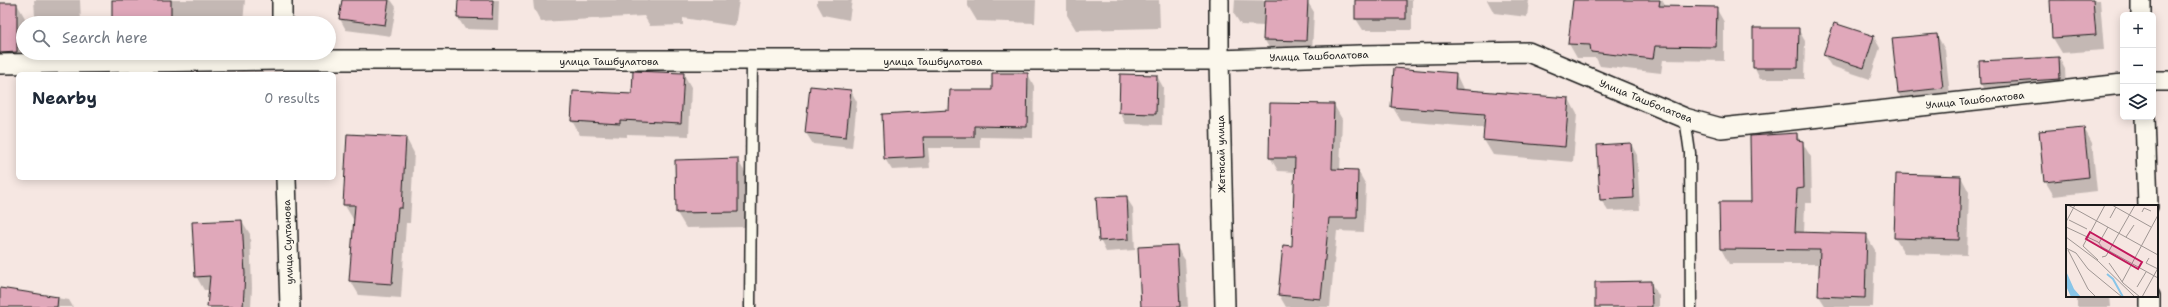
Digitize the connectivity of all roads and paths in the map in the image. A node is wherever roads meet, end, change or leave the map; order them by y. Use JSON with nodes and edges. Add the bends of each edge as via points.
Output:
{"nodes":[{"id":1,"x":282,"y":0,"type":"edge"},
{"id":2,"x":1219,"y":0,"type":"edge"},
{"id":3,"x":2141,"y":0,"type":"edge"},
{"id":4,"x":2142,"y":12,"type":"edge"},
{"id":5,"x":282,"y":16,"type":"edge"},
{"id":6,"x":1219,"y":60,"type":"junction"},
{"id":7,"x":752,"y":61,"type":"junction"},
{"id":8,"x":283,"y":62,"type":"edge"},
{"id":9,"x":0,"y":64,"type":"edge"},
{"id":10,"x":2156,"y":81,"type":"edge"},
{"id":11,"x":2168,"y":81,"type":"edge"},
{"id":12,"x":2120,"y":84,"type":"edge"},
{"id":13,"x":1685,"y":118,"type":"junction"},
{"id":14,"x":2145,"y":120,"type":"edge"},
{"id":15,"x":286,"y":180,"type":"edge"},
{"id":16,"x":2148,"y":205,"type":"edge"},
{"id":17,"x":290,"y":307,"type":"edge"},
{"id":18,"x":750,"y":307,"type":"edge"},
{"id":19,"x":1225,"y":307,"type":"edge"},
{"id":20,"x":1691,"y":307,"type":"edge"}],
"edges":[{"from":1,"to":5,"type":"street"},
{"from":2,"to":6,"type":"street","name":"Жетысай улица"},
{"from":3,"to":4,"type":"street"},
{"from":6,"to":7,"type":"street","name":"улица Ташбулатова"},
{"from":6,"to":13,"type":"street","name":"Улица Ташболатова","via":[[1528,52]]},
{"from":6,"to":19,"type":"street","name":"Жетысай улица"},
{"from":7,"to":8,"type":"street","name":"улица Ташбулатова"},
{"from":7,"to":18,"type":"lane"},
{"from":8,"to":9,"type":"street","name":"улица Ташбулатова"},
{"from":10,"to":11,"type":"street"},
{"from":12,"to":13,"type":"street","name":"Улица Ташболатова","via":[[1721,128]]},
{"from":13,"to":20,"type":"lane","via":[[1690,153]]},
{"from":14,"to":16,"type":"street"},
{"from":15,"to":17,"type":"street","name":"улица Султанова"}]}
